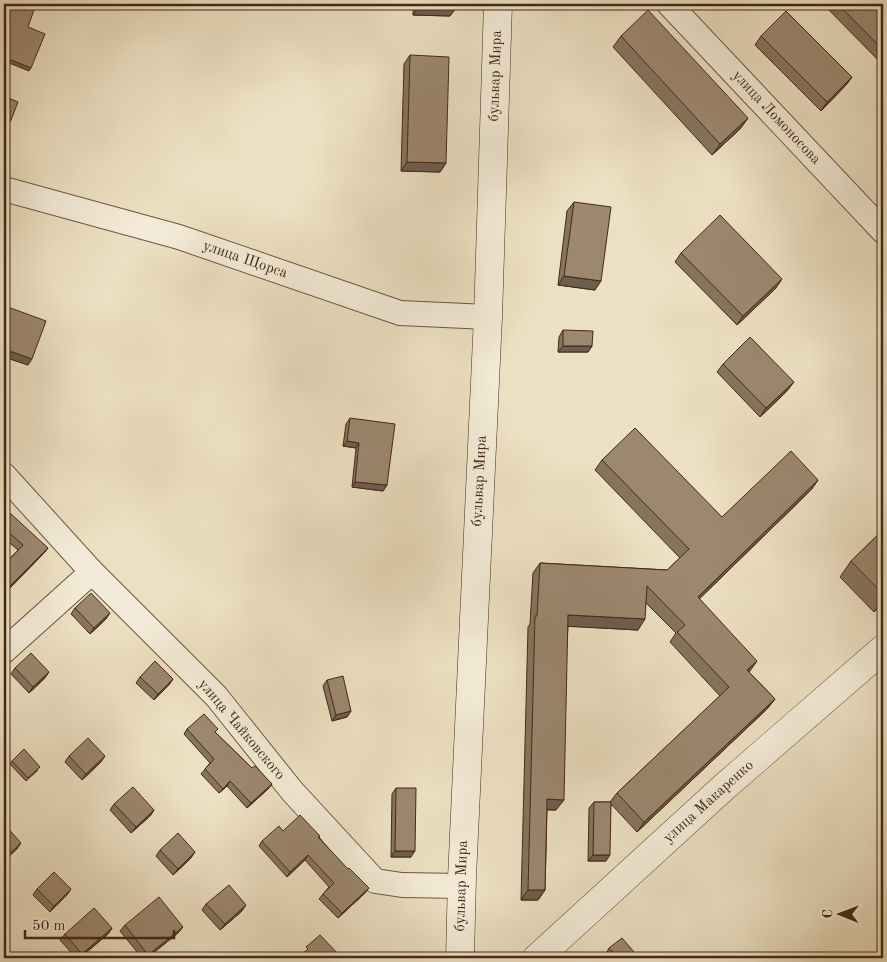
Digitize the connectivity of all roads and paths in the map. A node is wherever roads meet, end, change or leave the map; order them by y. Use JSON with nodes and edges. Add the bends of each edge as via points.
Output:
{"nodes":[{"id":1,"x":498,"y":4,"type":"edge"},
{"id":2,"x":668,"y":4,"type":"edge"},
{"id":3,"x":4,"y":189,"type":"edge"},
{"id":4,"x":883,"y":232,"type":"edge"},
{"id":5,"x":488,"y":317,"type":"junction"},
{"id":6,"x":4,"y":475,"type":"edge"},
{"id":7,"x":92,"y":572,"type":"junction"},
{"id":8,"x":883,"y":649,"type":"edge"},
{"id":9,"x":4,"y":651,"type":"edge"},
{"id":10,"x":462,"y":886,"type":"junction"},
{"id":11,"x":460,"y":958,"type":"edge"},
{"id":12,"x":537,"y":958,"type":"edge"}],
"edges":[{"from":1,"to":5,"type":"main road","name":"бульвар Мира"},
{"from":2,"to":4,"type":"street","name":"улица Ломоносова"},
{"from":3,"to":5,"type":"street","name":"улица Щорса","via":[[179,237],[400,313]]},
{"from":5,"to":10,"type":"main road","name":"бульвар Мира"},
{"from":6,"to":7,"type":"street","name":"улица Чайковского"},
{"from":7,"to":9,"type":"street"},
{"from":7,"to":10,"type":"street","name":"улица Чайковского","via":[[216,696],[292,791],[375,881]]},
{"from":8,"to":12,"type":"main road","name":"улица Макаренко","via":[[723,788]]},
{"from":10,"to":11,"type":"main road","name":"бульвар Мира"}]}
